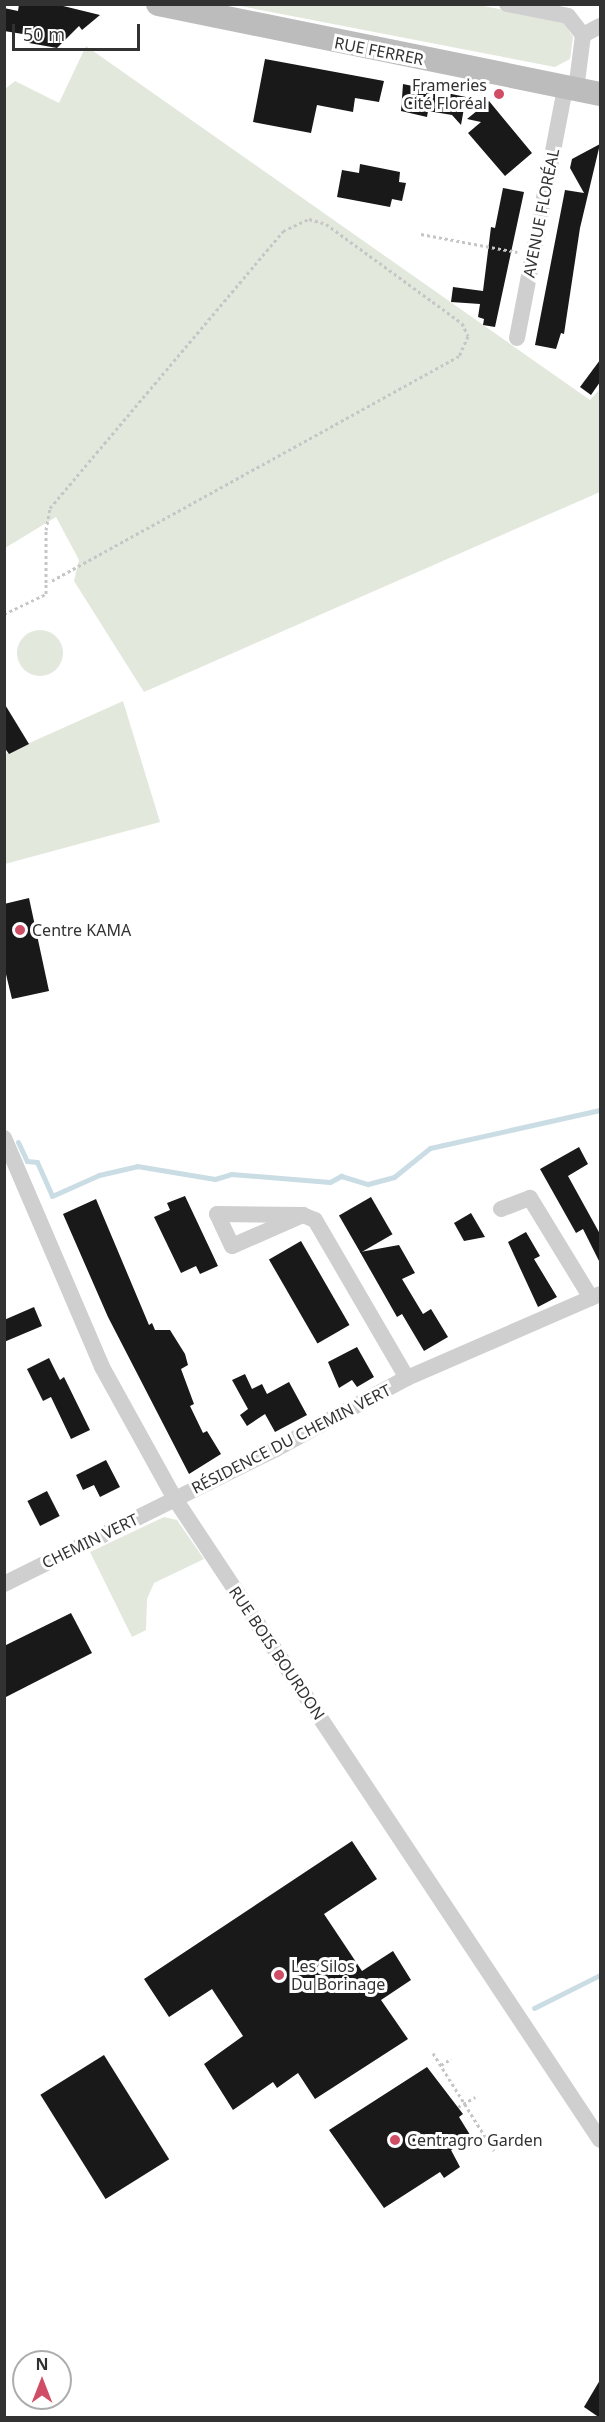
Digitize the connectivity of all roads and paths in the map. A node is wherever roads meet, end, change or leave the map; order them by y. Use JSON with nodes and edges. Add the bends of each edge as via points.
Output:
{"nodes":[{"id":1,"x":159,"y":4,"type":"edge"},
{"id":2,"x":507,"y":4,"type":"edge"},
{"id":3,"x":600,"y":26,"type":"edge"},
{"id":4,"x":583,"y":35,"type":"junction"},
{"id":5,"x":571,"y":89,"type":"junction"},
{"id":6,"x":600,"y":94,"type":"edge"},
{"id":7,"x":421,"y":234,"type":"dead end"},
{"id":8,"x":533,"y":255,"type":"junction"},
{"id":9,"x":517,"y":338,"type":"dead end"},
{"id":10,"x":49,"y":582,"type":"junction"},
{"id":11,"x":4,"y":614,"type":"edge"},
{"id":12,"x":4,"y":1138,"type":"edge"},
{"id":13,"x":501,"y":1209,"type":"dead end"},
{"id":14,"x":303,"y":1215,"type":"dead end"},
{"id":15,"x":596,"y":1296,"type":"edge"},
{"id":16,"x":408,"y":1378,"type":"junction"},
{"id":17,"x":175,"y":1499,"type":"junction"},
{"id":18,"x":4,"y":1584,"type":"edge"},
{"id":19,"x":433,"y":2053,"type":"dead end"},
{"id":20,"x":451,"y":2059,"type":"dead end"},
{"id":21,"x":441,"y":2066,"type":"junction"},
{"id":22,"x":475,"y":2097,"type":"dead end"},
{"id":23,"x":464,"y":2103,"type":"junction"},
{"id":24,"x":458,"y":2107,"type":"dead end"},
{"id":25,"x":500,"y":2133,"type":"dead end"},
{"id":26,"x":488,"y":2140,"type":"junction"},
{"id":27,"x":600,"y":2140,"type":"edge"},
{"id":28,"x":494,"y":2151,"type":"dead end"}],
"edges":[{"from":1,"to":5,"type":"main road","name":"RUE FERRER"},
{"from":2,"to":4,"type":"street","via":[[568,16]]},
{"from":3,"to":4,"type":"street"},
{"from":4,"to":5,"type":"street","name":"AVENUE FLORÉAL"},
{"from":5,"to":6,"type":"main road","name":"RUE FERRER"},
{"from":5,"to":8,"type":"street","name":"AVENUE FLORÉAL"},
{"from":7,"to":8,"type":"path"},
{"from":8,"to":9,"type":"street","name":"AVENUE FLORÉAL"},
{"from":10,"to":10,"type":"path","via":[[459,356],[468,336],[462,322],[326,224],[309,219],[283,231],[51,508],[45,547]]},
{"from":10,"to":11,"type":"path","via":[[46,594]]},
{"from":12,"to":17,"type":"street","name":"RUE BOIS BOURDON","via":[[102,1367]]},
{"from":13,"to":15,"type":"street","name":"RÉSIDENCE DU CHEMIN VERT","via":[[530,1198]]},
{"from":14,"to":16,"type":"street","name":"RÉSIDENCE DU CHEMIN VERT","via":[[322,1228]]},
{"from":15,"to":16,"type":"street","name":"RÉSIDENCE DU CHEMIN VERT"},
{"from":16,"to":17,"type":"street","name":"RÉSIDENCE DU CHEMIN VERT"},
{"from":17,"to":18,"type":"street","name":"CHEMIN VERT"},
{"from":17,"to":27,"type":"street","name":"RUE BOIS BOURDON"},
{"from":19,"to":21,"type":"path"},
{"from":20,"to":21,"type":"path"},
{"from":21,"to":23,"type":"path"},
{"from":22,"to":23,"type":"path"},
{"from":23,"to":24,"type":"path"},
{"from":23,"to":26,"type":"path"},
{"from":25,"to":26,"type":"path"},
{"from":26,"to":28,"type":"path"}]}
